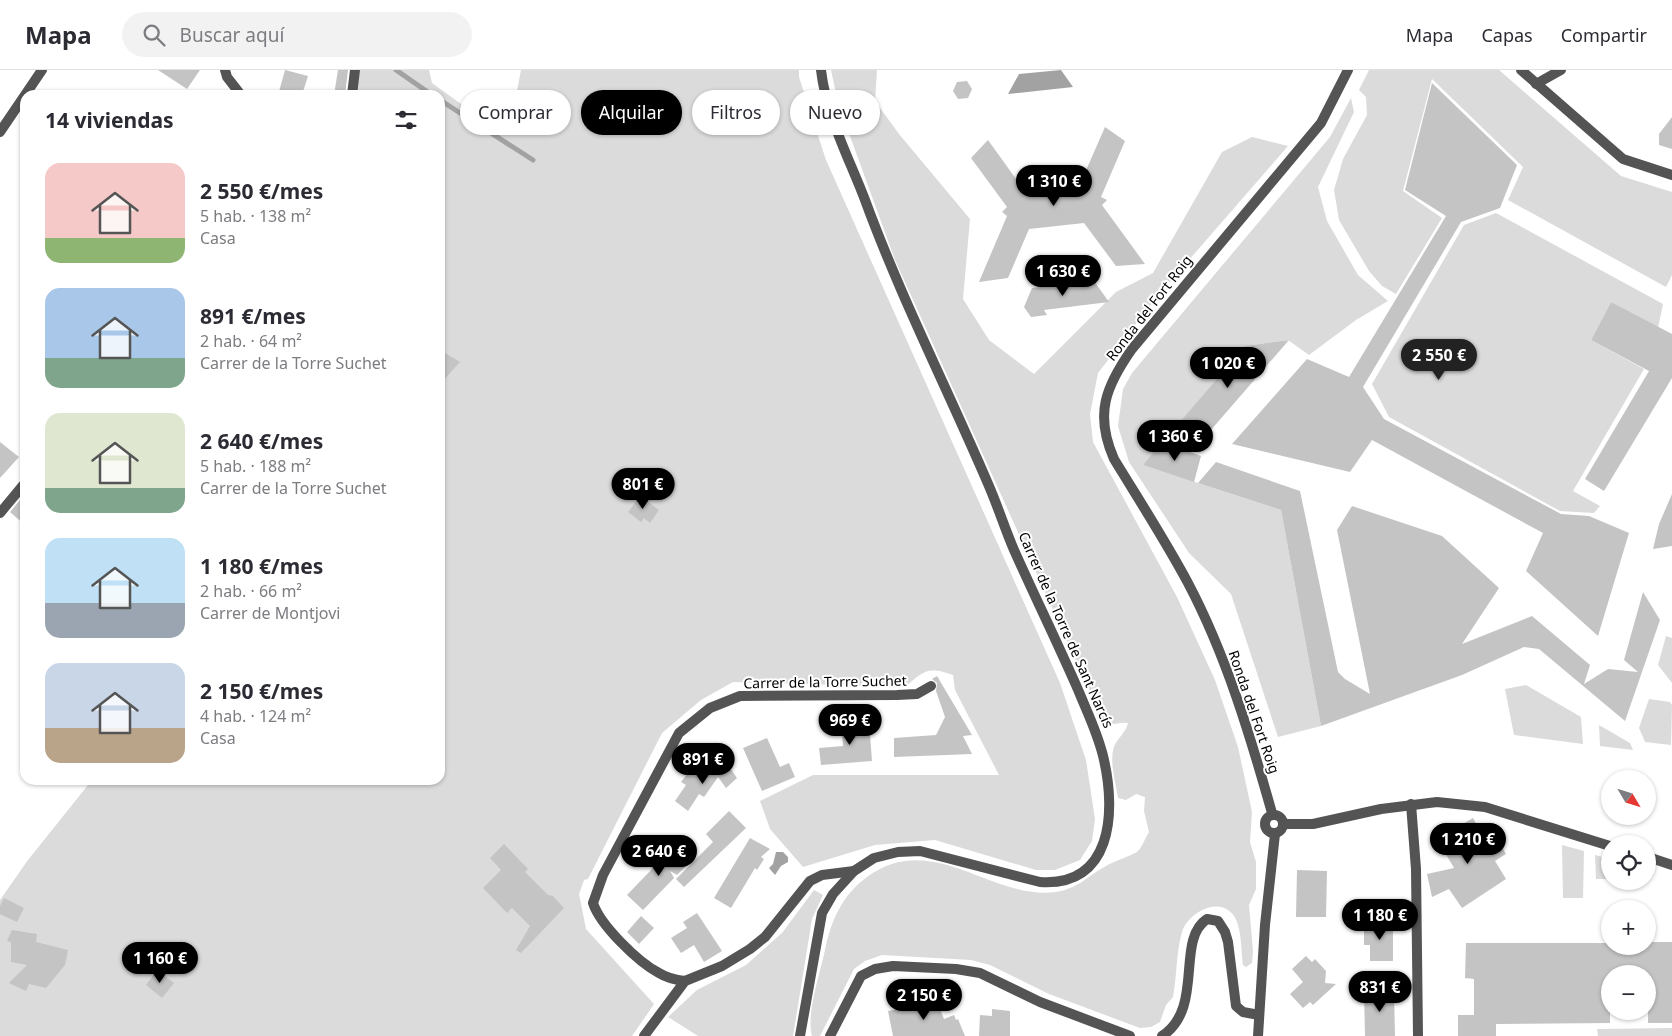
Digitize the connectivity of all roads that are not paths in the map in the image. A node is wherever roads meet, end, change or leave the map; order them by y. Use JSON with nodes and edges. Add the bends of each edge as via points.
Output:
{"nodes":[{"id":1,"x":42,"y":70,"type":"edge"},
{"id":2,"x":225,"y":70,"type":"edge"},
{"id":3,"x":356,"y":70,"type":"edge"},
{"id":4,"x":821,"y":70,"type":"edge"},
{"id":5,"x":1348,"y":70,"type":"edge"},
{"id":6,"x":1521,"y":70,"type":"edge"},
{"id":7,"x":1562,"y":70,"type":"edge"},
{"id":8,"x":1536,"y":84,"type":"junction"},
{"id":9,"x":28,"y":90,"type":"edge"},
{"id":10,"x":237,"y":90,"type":"edge"},
{"id":11,"x":353,"y":90,"type":"edge"},
{"id":12,"x":20,"y":102,"type":"edge"},
{"id":13,"x":0,"y":132,"type":"edge"},
{"id":14,"x":1672,"y":175,"type":"edge"},
{"id":15,"x":20,"y":489,"type":"edge"},
{"id":16,"x":0,"y":513,"type":"edge"},
{"id":17,"x":931,"y":686,"type":"dead end"},
{"id":18,"x":1411,"y":804,"type":"junction"},
{"id":19,"x":1272,"y":814,"type":"junction"},
{"id":20,"x":1284,"y":824,"type":"junction"},
{"id":21,"x":1275,"y":834,"type":"junction"},
{"id":22,"x":1601,"y":843,"type":"edge"},
{"id":23,"x":1656,"y":860,"type":"edge"},
{"id":24,"x":1672,"y":865,"type":"edge"},
{"id":25,"x":854,"y":871,"type":"junction"},
{"id":26,"x":685,"y":981,"type":"junction"},
{"id":27,"x":1259,"y":1015,"type":"junction"},
{"id":28,"x":644,"y":1036,"type":"edge"},
{"id":29,"x":800,"y":1036,"type":"edge"},
{"id":30,"x":830,"y":1036,"type":"edge"},
{"id":31,"x":1130,"y":1036,"type":"edge"},
{"id":32,"x":1162,"y":1036,"type":"edge"},
{"id":33,"x":1258,"y":1036,"type":"edge"},
{"id":34,"x":1418,"y":1036,"type":"edge"}],
"edges":[{"from":1,"to":9,"type":"street"},
{"from":2,"to":10,"type":"street"},
{"from":3,"to":11,"type":"street"},
{"from":4,"to":25,"type":"street","name":"Carrer de la Torre de Sant Narcís","via":[[832,114],[890,267],[1094,724],[1105,762],[1108,790],[1105,844],[1090,866],[1061,881],[1040,882],[920,851],[874,858]]},
{"from":5,"to":19,"type":"street","name":"Ronda del Fort Roig","via":[[1321,123],[1132,348],[1108,387],[1104,407],[1109,448],[1114,459],[1188,583],[1222,659]]},
{"from":6,"to":8,"type":"street"},
{"from":7,"to":8,"type":"street"},
{"from":8,"to":14,"type":"street","via":[[1623,159]]},
{"from":12,"to":13,"type":"street"},
{"from":15,"to":16,"type":"street"},
{"from":17,"to":26,"type":"street","name":"Carrer de la Torre Suchet","via":[[917,694],[897,696],[740,696],[710,708],[679,733],[603,875],[592,903],[601,920],[641,960],[670,979]]},
{"from":18,"to":20,"type":"street","via":[[1327,822]]},
{"from":18,"to":22,"type":"street","via":[[1437,802],[1485,807]]},
{"from":18,"to":34,"type":"street"},
{"from":19,"to":20,"type":"street"},
{"from":19,"to":21,"type":"street","name":"Ronda del Fort Roig","via":[[1265,825]]},
{"from":20,"to":21,"type":"street"},
{"from":21,"to":27,"type":"street"},
{"from":23,"to":24,"type":"street"},
{"from":25,"to":26,"type":"street","via":[[822,875],[810,881],[764,937],[750,949],[722,966]]},
{"from":25,"to":29,"type":"street","name":"Carrer de la Torre de Sant Narcís","via":[[833,894],[822,913]]},
{"from":26,"to":28,"type":"street"},
{"from":27,"to":32,"type":"street","via":[[1243,1012],[1236,1006],[1225,932],[1218,921],[1207,919],[1195,934],[1184,1010],[1176,1024]]},
{"from":27,"to":33,"type":"street"},
{"from":30,"to":31,"type":"street","via":[[861,976],[875,969],[893,966],[980,973],[1040,1002]]}]}
